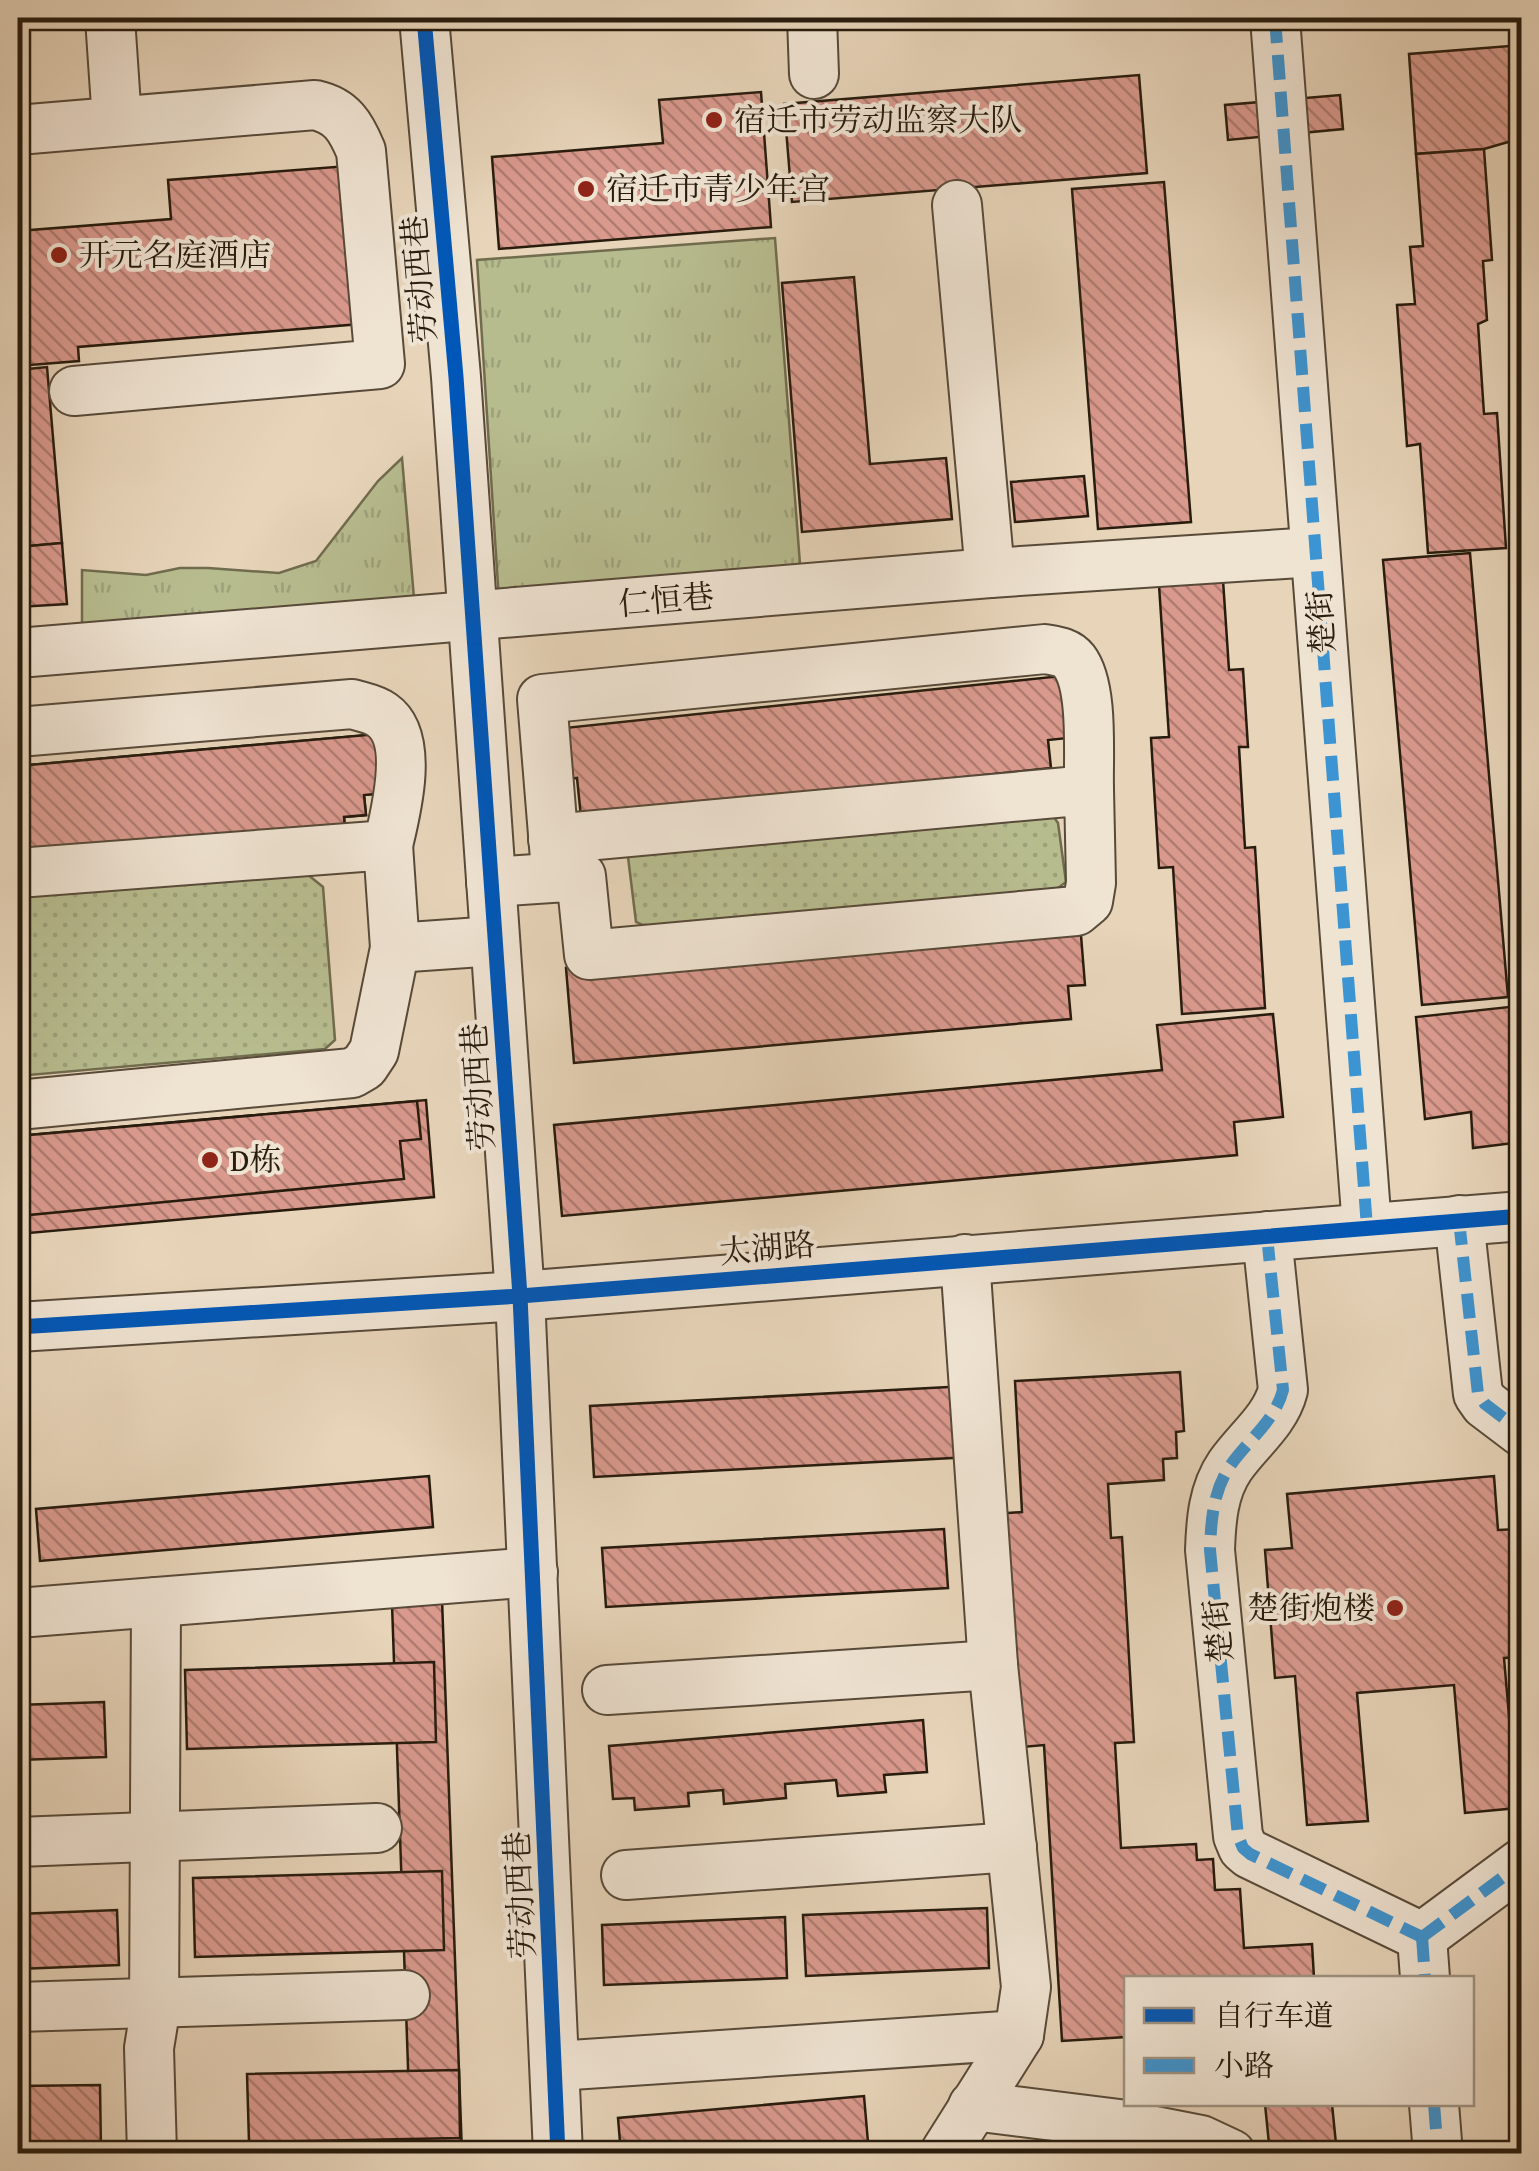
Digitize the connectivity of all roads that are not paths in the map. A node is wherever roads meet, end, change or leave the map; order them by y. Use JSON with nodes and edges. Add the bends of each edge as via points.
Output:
{"nodes":[{"id":1,"x":110,"y":18,"type":"edge"},
{"id":2,"x":424,"y":18,"type":"edge"},
{"id":3,"x":812,"y":18,"type":"edge"},
{"id":4,"x":1274,"y":18,"type":"edge"},
{"id":5,"x":814,"y":74,"type":"dead end"},
{"id":6,"x":118,"y":122,"type":"junction"},
{"id":7,"x":18,"y":130,"type":"edge"},
{"id":8,"x":957,"y":205,"type":"dead end"},
{"id":9,"x":74,"y":391,"type":"dead end"},
{"id":10,"x":1316,"y":552,"type":"junction"},
{"id":11,"x":990,"y":573,"type":"junction"},
{"id":12,"x":472,"y":615,"type":"junction"},
{"id":13,"x":18,"y":654,"type":"edge"},
{"id":14,"x":18,"y":732,"type":"edge"},
{"id":15,"x":1089,"y":790,"type":"junction"},
{"id":16,"x":388,"y":844,"type":"junction"},
{"id":17,"x":555,"y":858,"type":"junction"},
{"id":18,"x":18,"y":874,"type":"edge"},
{"id":19,"x":491,"y":882,"type":"junction"},
{"id":20,"x":496,"y":940,"type":"junction"},
{"id":21,"x":395,"y":948,"type":"junction"},
{"id":22,"x":18,"y":1105,"type":"edge"},
{"id":23,"x":1522,"y":1216,"type":"edge"},
{"id":24,"x":1460,"y":1220,"type":"junction"},
{"id":25,"x":1367,"y":1227,"type":"junction"},
{"id":26,"x":1267,"y":1236,"type":"junction"},
{"id":27,"x":965,"y":1259,"type":"junction"},
{"id":28,"x":520,"y":1296,"type":"junction"},
{"id":29,"x":18,"y":1327,"type":"edge"},
{"id":30,"x":1522,"y":1432,"type":"edge"},
{"id":31,"x":533,"y":1572,"type":"junction"},
{"id":32,"x":156,"y":1602,"type":"junction"},
{"id":33,"x":18,"y":1613,"type":"edge"},
{"id":34,"x":994,"y":1665,"type":"junction"},
{"id":35,"x":608,"y":1690,"type":"dead end"},
{"id":36,"x":377,"y":1828,"type":"dead end"},
{"id":37,"x":154,"y":1836,"type":"junction"},
{"id":38,"x":18,"y":1842,"type":"edge"},
{"id":39,"x":1012,"y":1847,"type":"junction"},
{"id":40,"x":1522,"y":1863,"type":"edge"},
{"id":41,"x":626,"y":1875,"type":"dead end"},
{"id":42,"x":1423,"y":1958,"type":"edge"},
{"id":43,"x":405,"y":1995,"type":"dead end"},
{"id":44,"x":154,"y":2003,"type":"junction"},
{"id":45,"x":18,"y":2007,"type":"edge"},
{"id":46,"x":1019,"y":2034,"type":"junction"},
{"id":47,"x":556,"y":2066,"type":"junction"},
{"id":48,"x":973,"y":2106,"type":"junction"},
{"id":49,"x":1434,"y":2106,"type":"edge"},
{"id":50,"x":152,"y":2154,"type":"edge"},
{"id":51,"x":558,"y":2154,"type":"edge"},
{"id":52,"x":944,"y":2154,"type":"edge"},
{"id":53,"x":1230,"y":2154,"type":"edge"},
{"id":54,"x":1438,"y":2154,"type":"edge"}],
"edges":[{"from":1,"to":6,"type":"street"},
{"from":2,"to":12,"type":"street","name":"劳动西巷"},
{"from":3,"to":5,"type":"street"},
{"from":4,"to":10,"type":"street","name":"楚街"},
{"from":6,"to":7,"type":"street"},
{"from":6,"to":9,"type":"street","via":[[316,105],[345,120],[361,151],[380,364]]},
{"from":8,"to":11,"type":"street"},
{"from":10,"to":11,"type":"street","name":"仁恒巷"},
{"from":10,"to":25,"type":"street","name":"楚街"},
{"from":11,"to":12,"type":"street","name":"仁恒巷"},
{"from":12,"to":13,"type":"street","name":"仁恒巷"},
{"from":12,"to":19,"type":"street","name":"劳动西巷"},
{"from":14,"to":16,"type":"street","via":[[352,704],[368,708],[394,728],[400,758]]},
{"from":15,"to":17,"type":"street"},
{"from":15,"to":17,"type":"street","via":[[1090,883],[1088,900],[1076,911],[589,955],[581,876]]},
{"from":15,"to":17,"type":"street","via":[[1085,684],[1065,653],[1045,649],[542,699]]},
{"from":16,"to":18,"type":"street"},
{"from":16,"to":21,"type":"street"},
{"from":17,"to":19,"type":"street"},
{"from":19,"to":20,"type":"street","name":"劳动西巷"},
{"from":20,"to":21,"type":"street"},
{"from":20,"to":28,"type":"street","name":"劳动西巷"},
{"from":21,"to":22,"type":"street","via":[[374,1050],[352,1074]]},
{"from":23,"to":24,"type":"street","name":"太湖路"},
{"from":24,"to":25,"type":"street","name":"太湖路"},
{"from":24,"to":30,"type":"street","via":[[1478,1394]]},
{"from":25,"to":26,"type":"street","name":"太湖路"},
{"from":26,"to":27,"type":"street","name":"太湖路"},
{"from":26,"to":42,"type":"street","name":"楚街","via":[[1284,1390],[1278,1410],[1227,1470],[1212,1516],[1210,1550],[1238,1836],[1250,1854]]},
{"from":27,"to":28,"type":"street","name":"太湖路"},
{"from":27,"to":34,"type":"street"},
{"from":28,"to":29,"type":"street","name":"太湖路"},
{"from":28,"to":31,"type":"street","name":"劳动西巷"},
{"from":31,"to":32,"type":"street"},
{"from":31,"to":47,"type":"street","name":"劳动西巷"},
{"from":32,"to":33,"type":"street"},
{"from":32,"to":37,"type":"street"},
{"from":34,"to":35,"type":"street"},
{"from":34,"to":39,"type":"street"},
{"from":36,"to":37,"type":"street"},
{"from":37,"to":38,"type":"street"},
{"from":37,"to":44,"type":"street"},
{"from":39,"to":41,"type":"street"},
{"from":39,"to":46,"type":"street","via":[[1026,1987]]},
{"from":40,"to":42,"type":"street","name":"楚街"},
{"from":43,"to":44,"type":"street"},
{"from":44,"to":45,"type":"street"},
{"from":44,"to":50,"type":"street"},
{"from":46,"to":47,"type":"street"},
{"from":46,"to":48,"type":"street"},
{"from":47,"to":51,"type":"street","name":"劳动西巷"},
{"from":48,"to":52,"type":"street"},
{"from":48,"to":53,"type":"street","via":[[1119,2124],[1200,2140]]},
{"from":49,"to":54,"type":"street"}]}
